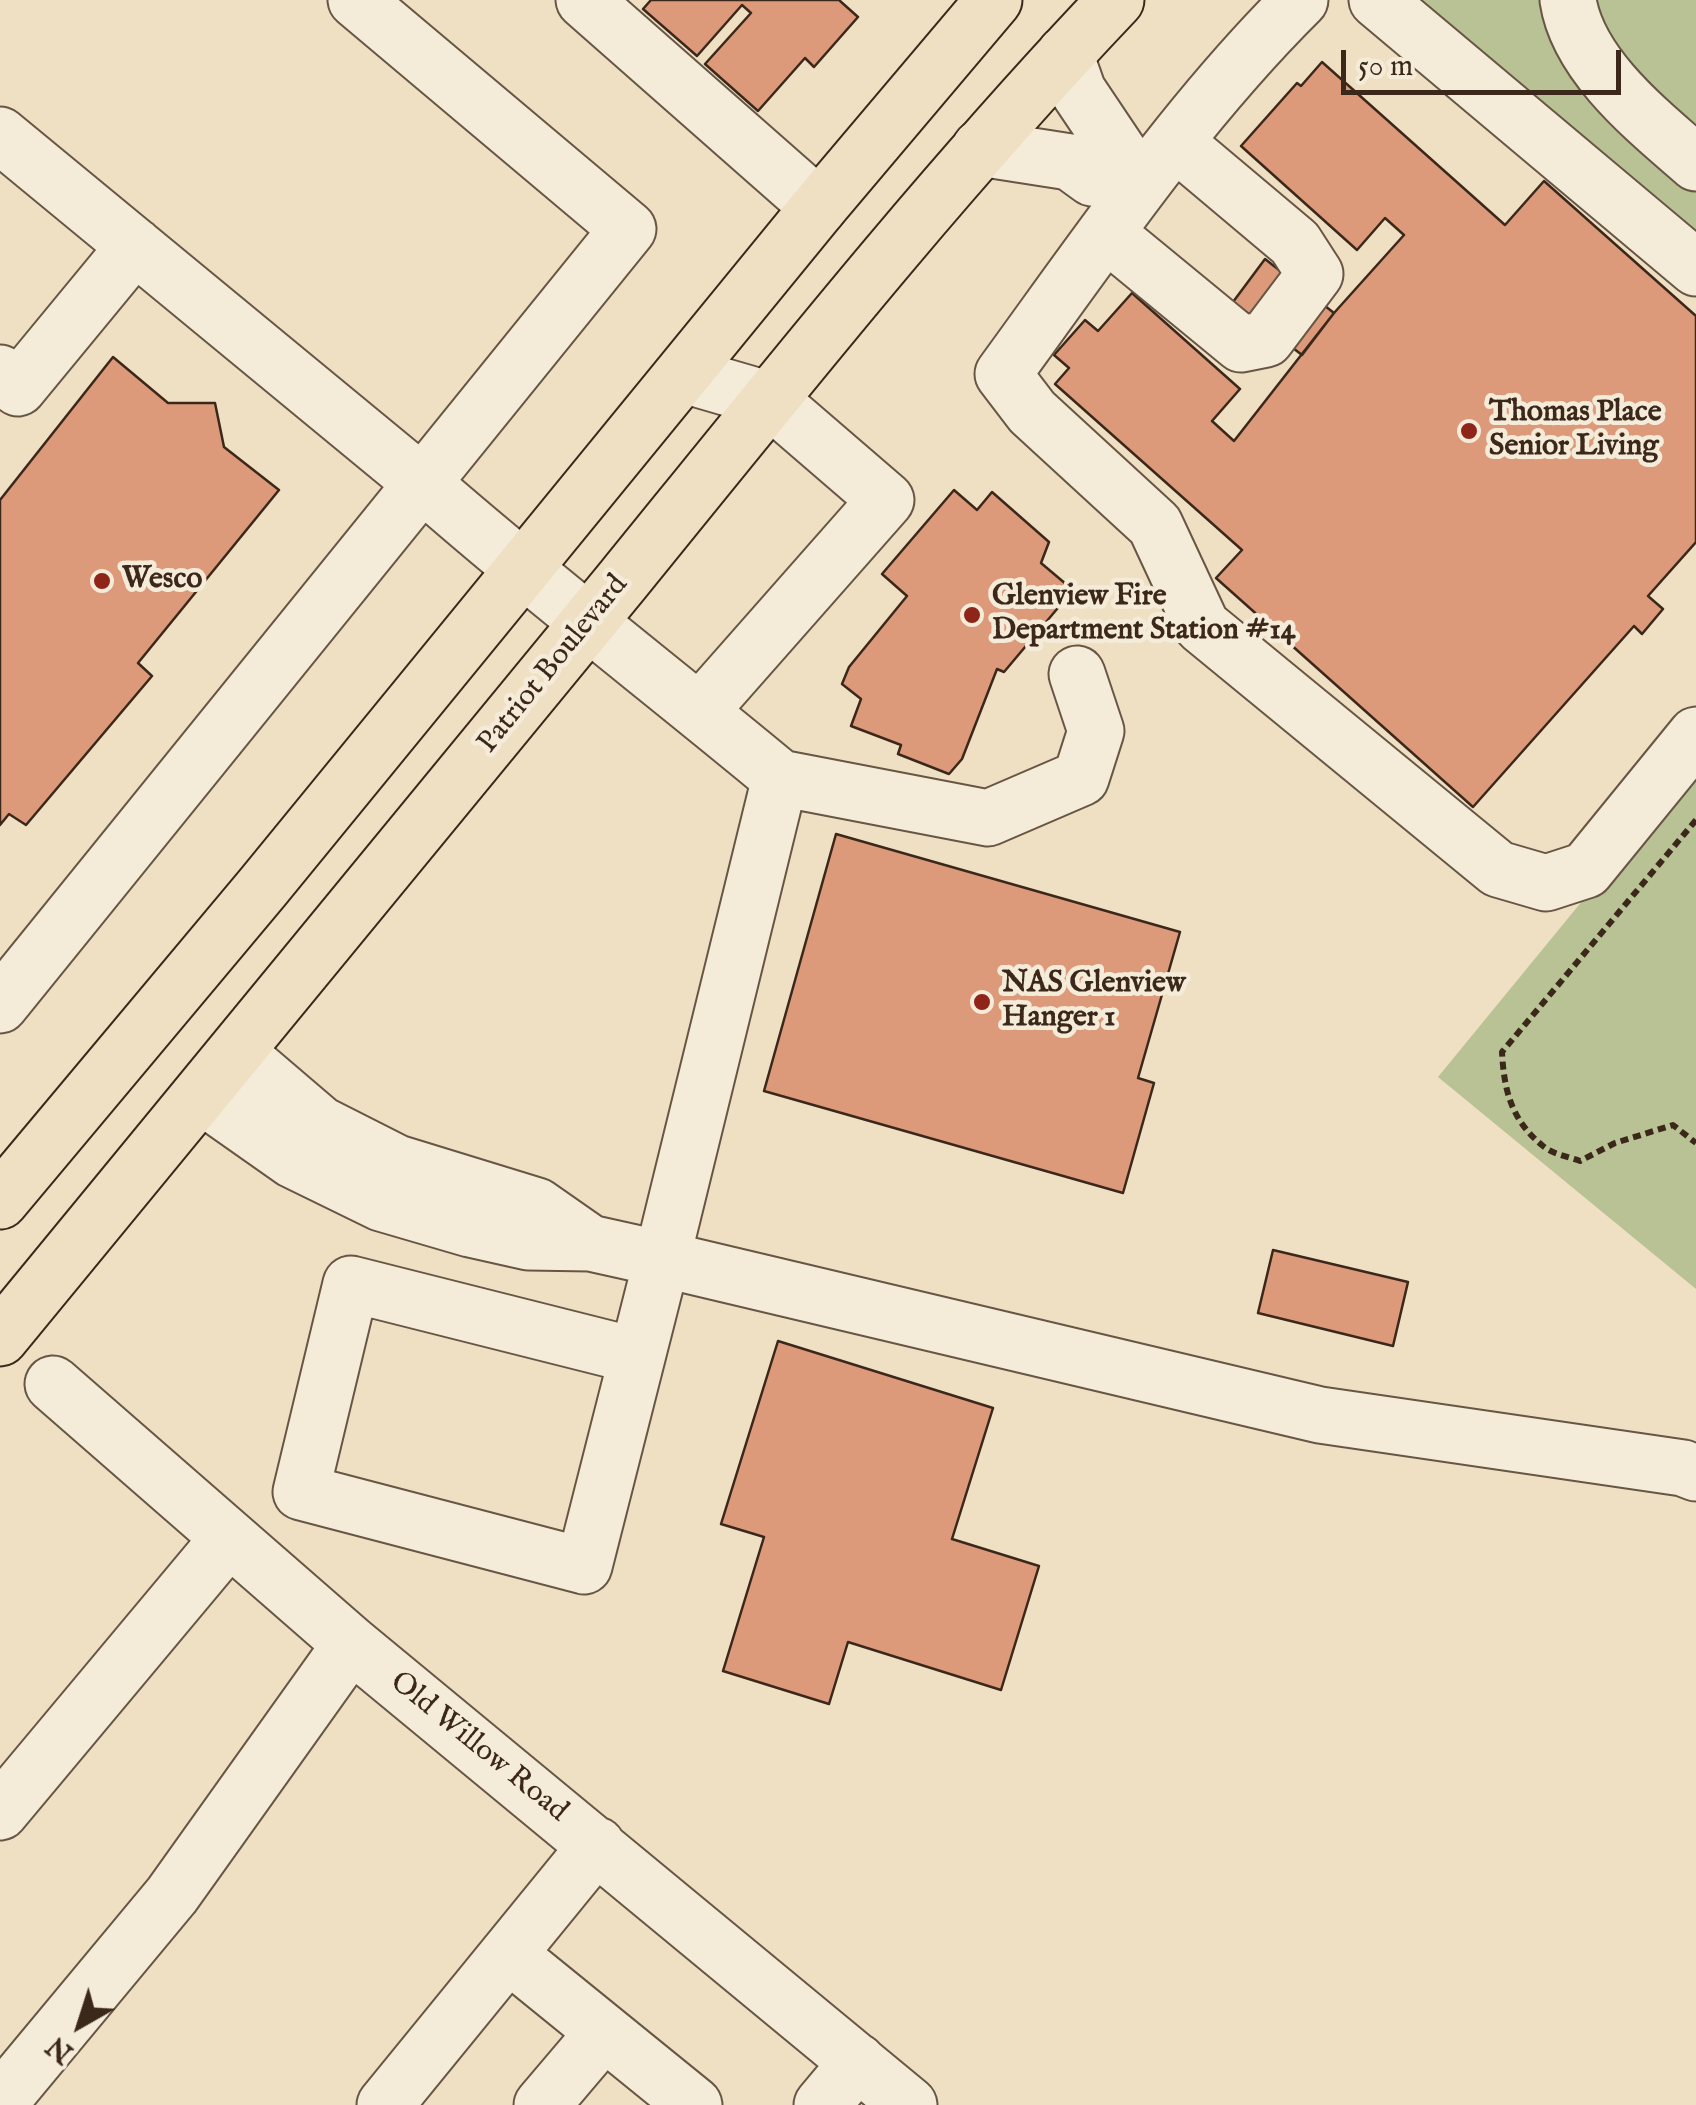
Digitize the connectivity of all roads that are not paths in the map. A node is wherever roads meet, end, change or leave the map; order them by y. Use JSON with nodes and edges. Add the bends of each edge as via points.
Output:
{"nodes":[{"id":1,"x":356,"y":0,"type":"edge"},
{"id":2,"x":584,"y":0,"type":"edge"},
{"id":3,"x":1116,"y":0,"type":"edge"},
{"id":4,"x":1300,"y":0,"type":"edge"},
{"id":5,"x":1377,"y":0,"type":"edge"},
{"id":6,"x":1568,"y":0,"type":"edge"},
{"id":7,"x":1592,"y":0,"type":"edge"},
{"id":8,"x":987,"y":2,"type":"edge"},
{"id":9,"x":1065,"y":54,"type":"junction"},
{"id":10,"x":1628,"y":104,"type":"junction"},
{"id":11,"x":0,"y":135,"type":"edge"},
{"id":12,"x":1175,"y":142,"type":"junction"},
{"id":13,"x":980,"y":148,"type":"junction"},
{"id":14,"x":1696,"y":163,"type":"edge"},
{"id":15,"x":1141,"y":185,"type":"junction"},
{"id":16,"x":820,"y":207,"type":"junction"},
{"id":17,"x":1106,"y":233,"type":"junction"},
{"id":18,"x":134,"y":246,"type":"junction"},
{"id":19,"x":1696,"y":268,"type":"edge"},
{"id":20,"x":0,"y":373,"type":"edge"},
{"id":21,"x":684,"y":375,"type":"junction"},
{"id":22,"x":770,"y":400,"type":"junction"},
{"id":23,"x":422,"y":483,"type":"junction"},
{"id":24,"x":524,"y":570,"type":"junction"},
{"id":25,"x":590,"y":621,"type":"junction"},
{"id":26,"x":1078,"y":674,"type":"dead end"},
{"id":27,"x":700,"y":712,"type":"junction"},
{"id":28,"x":1696,"y":734,"type":"edge"},
{"id":29,"x":780,"y":778,"type":"junction"},
{"id":30,"x":0,"y":1005,"type":"edge"},
{"id":31,"x":237,"y":1053,"type":"junction"},
{"id":32,"x":202,"y":1096,"type":"junction"},
{"id":33,"x":0,"y":1201,"type":"edge"},
{"id":34,"x":590,"y":1243,"type":"junction"},
{"id":35,"x":662,"y":1259,"type":"junction"},
{"id":36,"x":0,"y":1338,"type":"edge"},
{"id":37,"x":637,"y":1356,"type":"junction"},
{"id":38,"x":53,"y":1384,"type":"dead end"},
{"id":39,"x":1696,"y":1473,"type":"edge"},
{"id":40,"x":229,"y":1538,"type":"junction"},
{"id":41,"x":351,"y":1644,"type":"junction"},
{"id":42,"x":0,"y":1812,"type":"edge"},
{"id":43,"x":597,"y":1845,"type":"junction"},
{"id":44,"x":508,"y":1954,"type":"junction"},
{"id":45,"x":604,"y":2032,"type":"junction"},
{"id":46,"x":858,"y":2062,"type":"junction"},
{"id":47,"x":0,"y":2102,"type":"edge"},
{"id":48,"x":688,"y":2103,"type":"edge"},
{"id":49,"x":385,"y":2105,"type":"edge"},
{"id":50,"x":542,"y":2105,"type":"edge"},
{"id":51,"x":822,"y":2105,"type":"edge"},
{"id":52,"x":910,"y":2105,"type":"edge"}],
"edges":[{"from":1,"to":23,"type":"street","via":[[628,229]]},
{"from":2,"to":16,"type":"street"},
{"from":3,"to":9,"type":"main road","name":"Patriot Boulevard"},
{"from":4,"to":12,"type":"street","via":[[1246,53]]},
{"from":5,"to":19,"type":"street"},
{"from":6,"to":10,"type":"street","via":[[1572,28]]},
{"from":7,"to":10,"type":"street","via":[[1602,47]]},
{"from":8,"to":16,"type":"main road"},
{"from":9,"to":13,"type":"main road","name":"Patriot Boulevard"},
{"from":9,"to":15,"type":"street","via":[[1078,91]]},
{"from":10,"to":14,"type":"street"},
{"from":11,"to":18,"type":"street"},
{"from":12,"to":15,"type":"street"},
{"from":12,"to":17,"type":"street","via":[[1295,243],[1314,274],[1266,339],[1242,344]]},
{"from":13,"to":15,"type":"street","via":[[1055,158],[1092,178]]},
{"from":13,"to":22,"type":"main road","name":"Patriot Boulevard"},
{"from":15,"to":17,"type":"street"},
{"from":16,"to":21,"type":"main road"},
{"from":17,"to":28,"type":"street","via":[[1004,374],[1032,412],[1155,525],[1202,626],[1498,869],[1546,884],[1586,870]]},
{"from":18,"to":20,"type":"street","via":[[18,388]]},
{"from":18,"to":23,"type":"street"},
{"from":21,"to":22,"type":"street"},
{"from":21,"to":24,"type":"main road"},
{"from":22,"to":25,"type":"main road","name":"Patriot Boulevard"},
{"from":22,"to":27,"type":"street","via":[[886,500]]},
{"from":23,"to":24,"type":"street"},
{"from":23,"to":30,"type":"street"},
{"from":24,"to":25,"type":"street"},
{"from":24,"to":33,"type":"main road"},
{"from":25,"to":27,"type":"street"},
{"from":25,"to":31,"type":"main road","name":"Patriot Boulevard"},
{"from":26,"to":29,"type":"street","via":[[1096,732],[1081,778],[988,818]]},
{"from":27,"to":29,"type":"street"},
{"from":29,"to":35,"type":"street"},
{"from":31,"to":32,"type":"main road","name":"Patriot Boulevard"},
{"from":31,"to":34,"type":"street","via":[[320,1124],[397,1163],[536,1206]]},
{"from":32,"to":34,"type":"street","via":[[294,1160],[381,1203],[528,1242]]},
{"from":32,"to":36,"type":"main road","name":"Patriot Boulevard"},
{"from":34,"to":35,"type":"street"},
{"from":35,"to":37,"type":"street"},
{"from":35,"to":39,"type":"street","via":[[1320,1414]]},
{"from":37,"to":37,"type":"street","via":[[584,1566],[301,1492],[351,1284]]},
{"from":38,"to":40,"type":"street","name":"Old Willow Road"},
{"from":40,"to":41,"type":"street","name":"Old Willow Road"},
{"from":40,"to":42,"type":"street"},
{"from":41,"to":43,"type":"street","name":"Old Willow Road"},
{"from":41,"to":47,"type":"street","via":[[172,1894]]},
{"from":43,"to":44,"type":"street"},
{"from":43,"to":46,"type":"street","name":"Old Willow Road"},
{"from":44,"to":45,"type":"street"},
{"from":44,"to":49,"type":"street"},
{"from":45,"to":48,"type":"street"},
{"from":45,"to":50,"type":"street"},
{"from":46,"to":51,"type":"street"},
{"from":46,"to":52,"type":"street","name":"Old Willow Road"}]}
